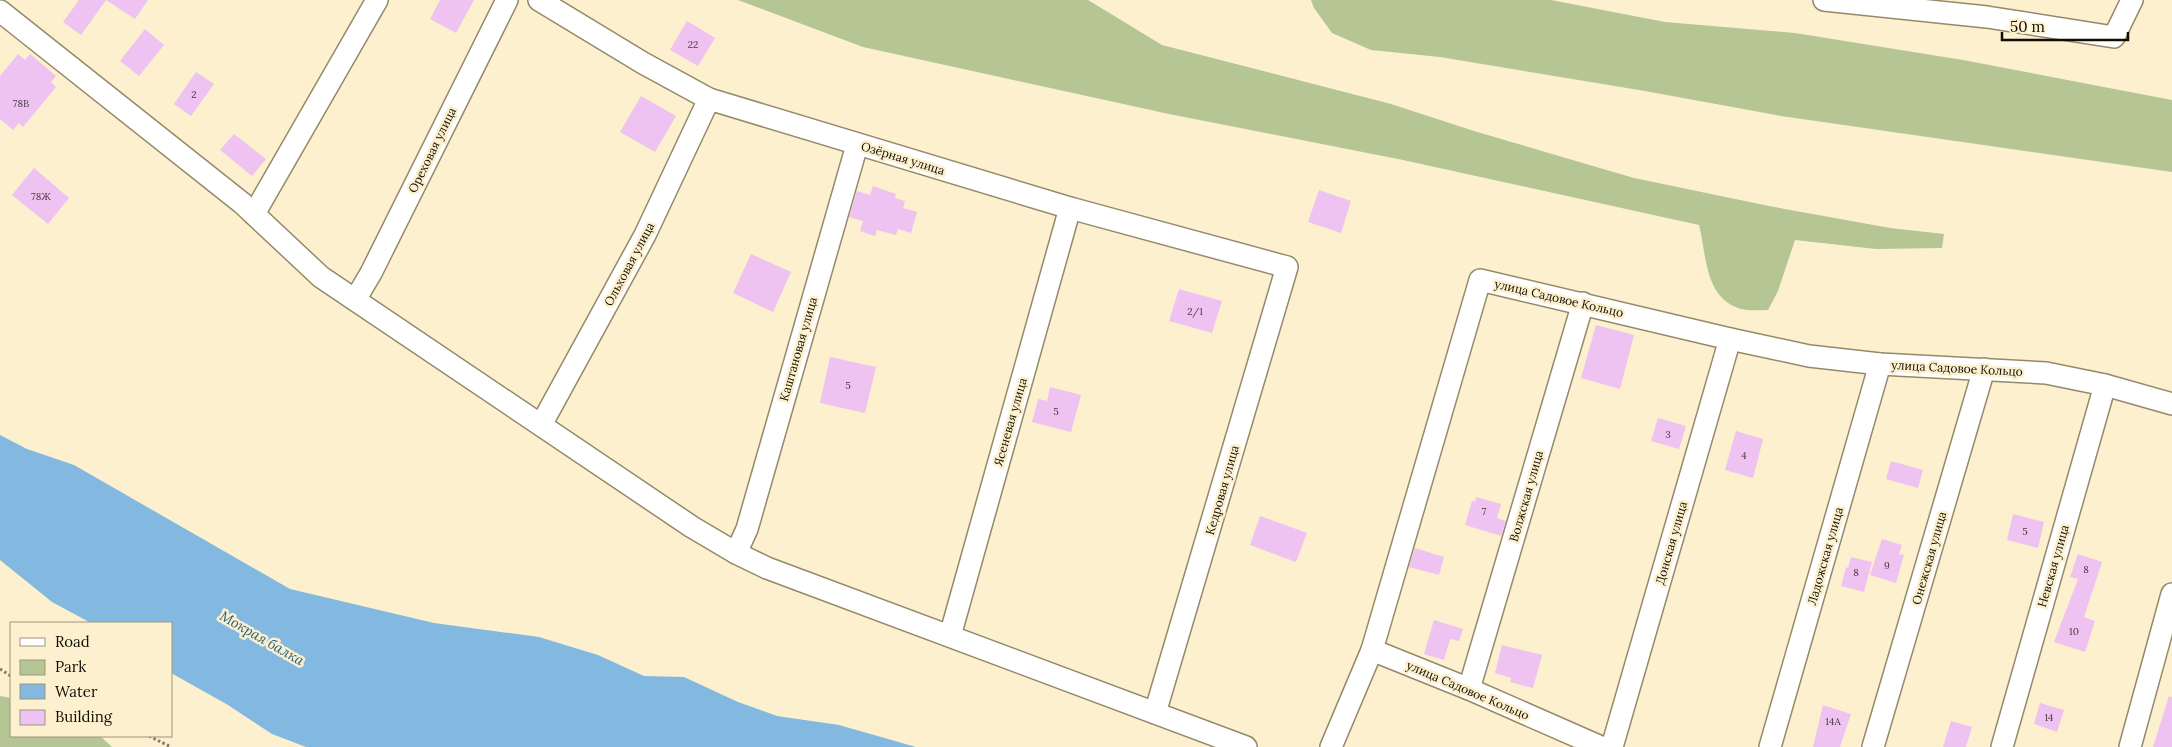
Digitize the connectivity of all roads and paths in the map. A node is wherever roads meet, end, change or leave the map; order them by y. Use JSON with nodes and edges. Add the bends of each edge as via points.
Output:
{"nodes":[{"id":1,"x":377,"y":0,"type":"edge"},
{"id":2,"x":507,"y":0,"type":"edge"},
{"id":3,"x":539,"y":0,"type":"edge"},
{"id":4,"x":1824,"y":0,"type":"edge"},
{"id":5,"x":2132,"y":0,"type":"edge"},
{"id":6,"x":1856,"y":1,"type":"edge"},
{"id":7,"x":1991,"y":9,"type":"edge"},
{"id":8,"x":0,"y":11,"type":"edge"},
{"id":9,"x":709,"y":99,"type":"junction"},
{"id":10,"x":856,"y":144,"type":"junction"},
{"id":11,"x":1070,"y":208,"type":"junction"},
{"id":12,"x":254,"y":214,"type":"junction"},
{"id":13,"x":1288,"y":267,"type":"joint"},
{"id":14,"x":355,"y":300,"type":"junction"},
{"id":15,"x":1583,"y":303,"type":"junction"},
{"id":16,"x":1730,"y":339,"type":"junction"},
{"id":17,"x":1880,"y":364,"type":"junction"},
{"id":18,"x":1984,"y":369,"type":"junction"},
{"id":19,"x":2105,"y":384,"type":"junction"},
{"id":20,"x":2172,"y":404,"type":"edge"},
{"id":21,"x":541,"y":425,"type":"junction"},
{"id":22,"x":736,"y":553,"type":"junction"},
{"id":23,"x":2172,"y":594,"type":"edge"},
{"id":24,"x":950,"y":636,"type":"junction"},
{"id":25,"x":1372,"y":650,"type":"junction"},
{"id":26,"x":1469,"y":689,"type":"junction"},
{"id":27,"x":1155,"y":713,"type":"junction"},
{"id":28,"x":151,"y":737,"type":"edge"},
{"id":29,"x":171,"y":747,"type":"edge"},
{"id":30,"x":1246,"y":747,"type":"edge"},
{"id":31,"x":1331,"y":747,"type":"edge"},
{"id":32,"x":1600,"y":747,"type":"edge"},
{"id":33,"x":1612,"y":747,"type":"edge"},
{"id":34,"x":1770,"y":747,"type":"edge"},
{"id":35,"x":1873,"y":747,"type":"edge"},
{"id":36,"x":2002,"y":747,"type":"edge"},
{"id":37,"x":2130,"y":747,"type":"edge"}],
"edges":[{"from":1,"to":12,"type":"street"},
{"from":2,"to":14,"type":"street","name":"Ореховая улица"},
{"from":3,"to":9,"type":"street","name":"Озёрная улица"},
{"from":4,"to":6,"type":"street"},
{"from":5,"to":7,"type":"street","via":[[2114,38]]},
{"from":6,"to":7,"type":"street"},
{"from":8,"to":12,"type":"street"},
{"from":9,"to":10,"type":"street","name":"Озёрная улица"},
{"from":9,"to":21,"type":"street","name":"Ольховая улица","via":[[645,235]]},
{"from":10,"to":11,"type":"street","name":"Озёрная улица"},
{"from":10,"to":22,"type":"street","name":"Каштановая улица","via":[[747,529]]},
{"from":11,"to":13,"type":"street","name":"Озёрная улица"},
{"from":11,"to":24,"type":"street","name":"Ясеневая улица"},
{"from":12,"to":14,"type":"street","via":[[321,277]]},
{"from":13,"to":27,"type":"street","name":"Кедровая улица"},
{"from":14,"to":21,"type":"street"},
{"from":15,"to":16,"type":"street","name":"улица Садовое Кольцо"},
{"from":15,"to":25,"type":"street","name":"улица Садовое Кольцо","via":[[1480,280]]},
{"from":15,"to":26,"type":"street","name":"Волжская улица"},
{"from":16,"to":17,"type":"street","name":"улица Садовое Кольцо","via":[[1810,356]]},
{"from":16,"to":33,"type":"street","name":"Донская улица"},
{"from":17,"to":18,"type":"street","name":"улица Садовое Кольцо"},
{"from":17,"to":34,"type":"street","name":"Ладожская улица"},
{"from":18,"to":19,"type":"street","name":"улица Садовое Кольцо","via":[[2046,372]]},
{"from":18,"to":35,"type":"street","name":"Онежская улица"},
{"from":19,"to":20,"type":"street","name":"улица Садовое Кольцо"},
{"from":19,"to":36,"type":"street","name":"Невская улица"},
{"from":21,"to":22,"type":"street"},
{"from":22,"to":24,"type":"street","via":[[767,568]]},
{"from":23,"to":37,"type":"street"},
{"from":24,"to":27,"type":"street"},
{"from":25,"to":26,"type":"street","name":"улица Садовое Кольцо"},
{"from":25,"to":31,"type":"street"},
{"from":26,"to":32,"type":"street","name":"улица Садовое Кольцо"},
{"from":27,"to":30,"type":"street"},
{"from":28,"to":29,"type":"path"}]}
